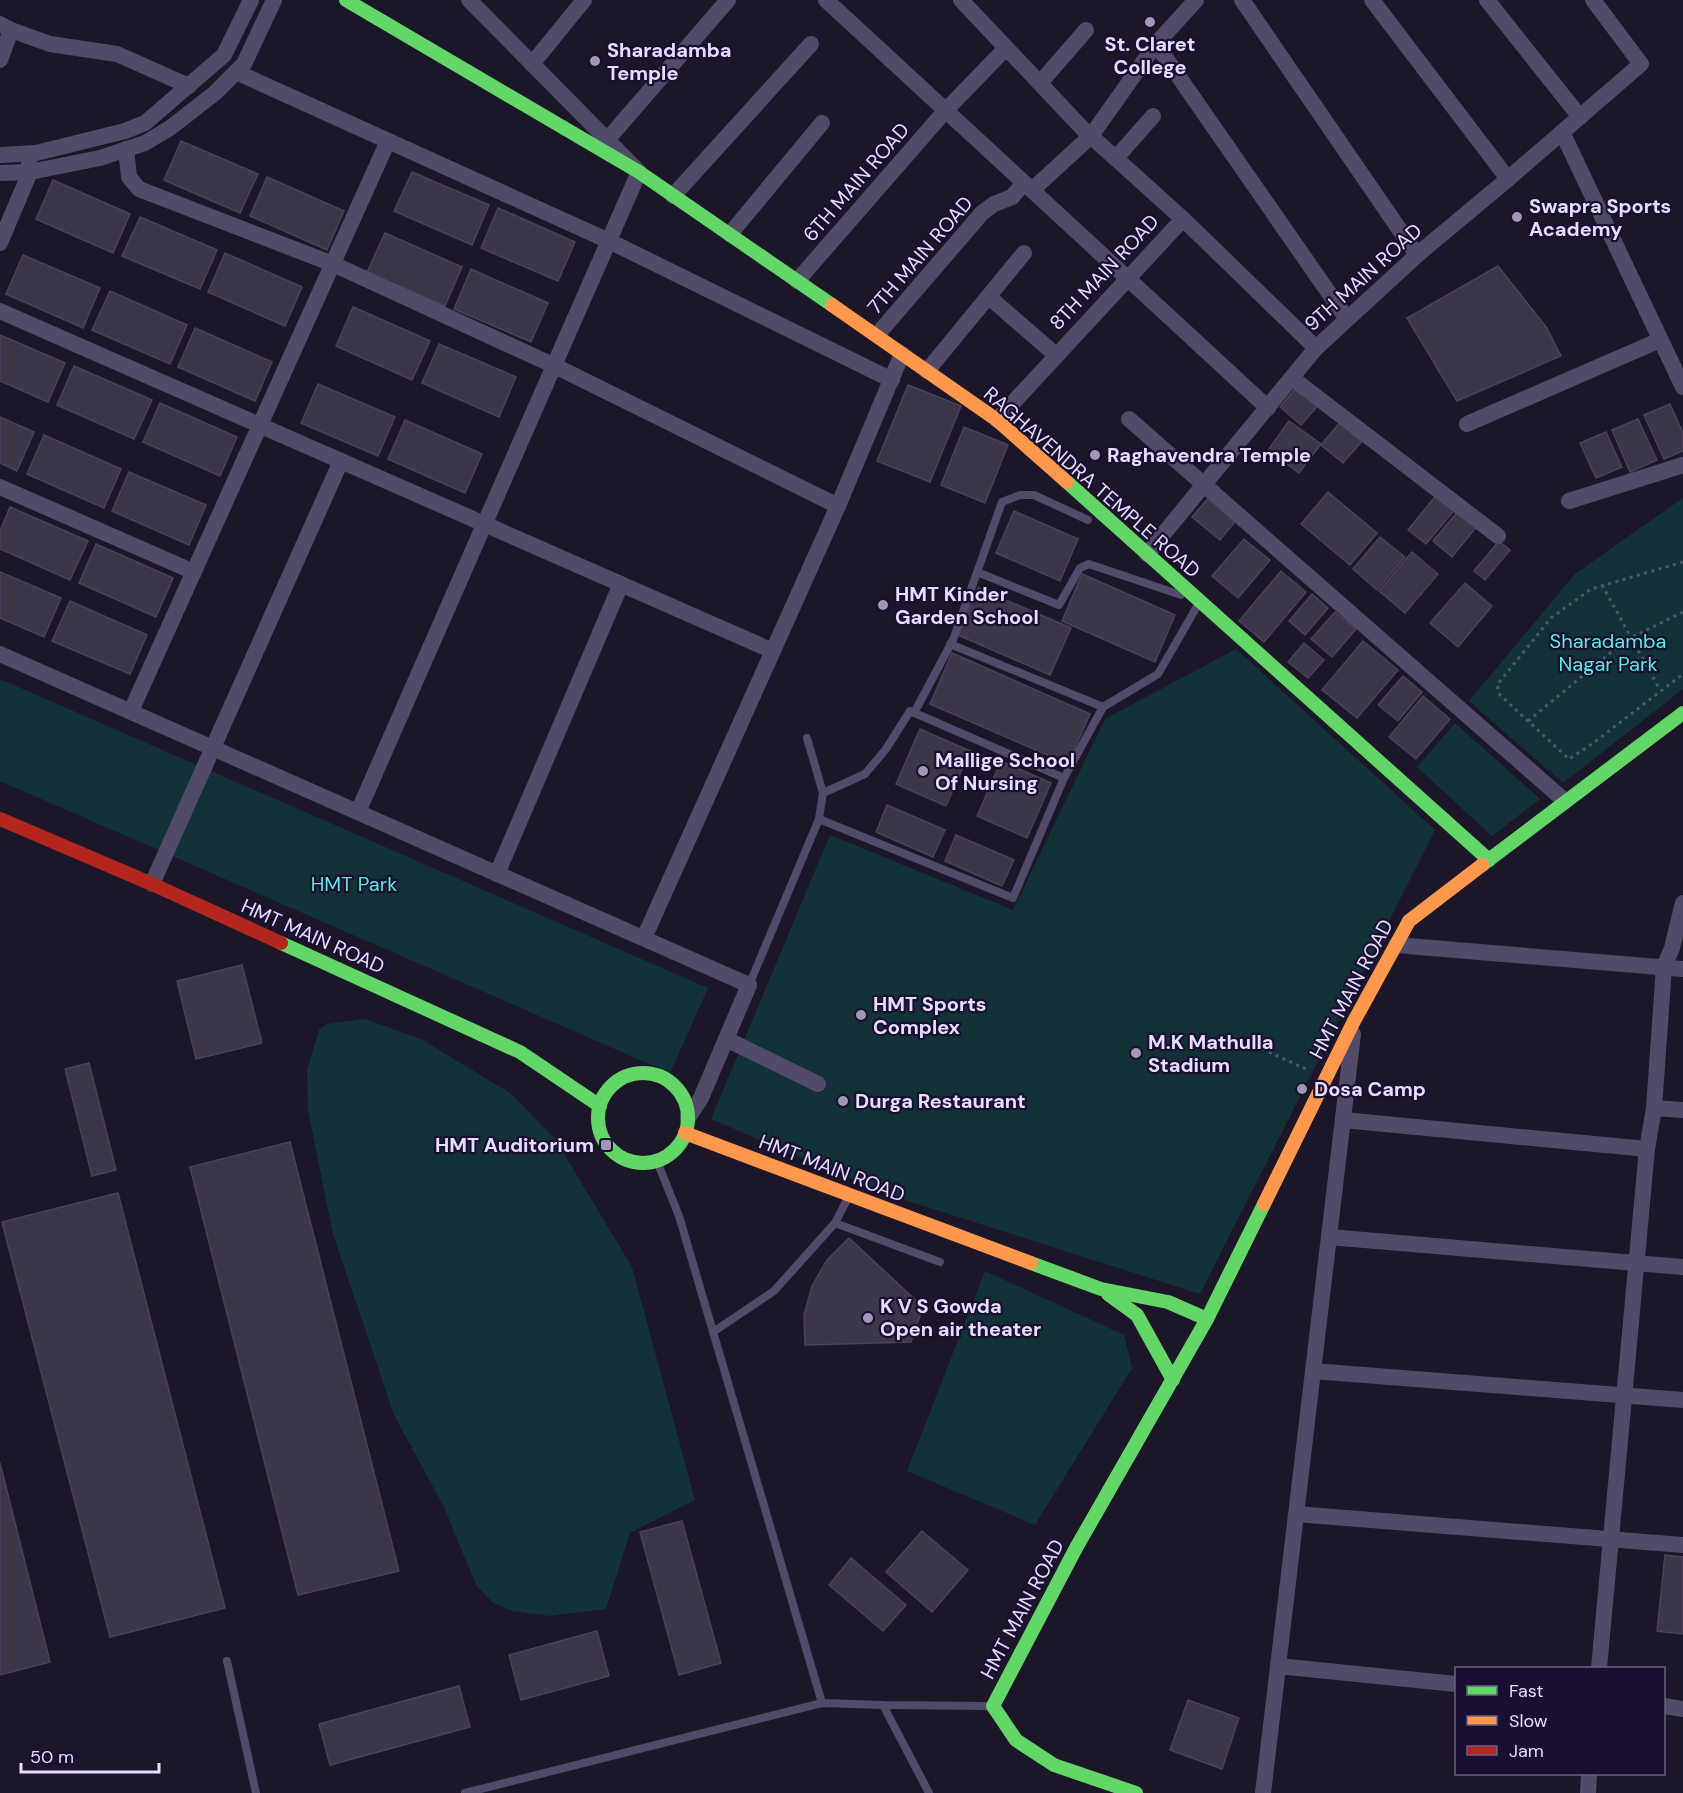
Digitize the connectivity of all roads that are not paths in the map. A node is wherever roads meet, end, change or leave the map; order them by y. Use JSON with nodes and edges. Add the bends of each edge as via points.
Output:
{"nodes":[{"id":1,"x":251,"y":0,"type":"edge"},
{"id":2,"x":274,"y":0,"type":"edge"},
{"id":3,"x":346,"y":0,"type":"edge"},
{"id":4,"x":469,"y":0,"type":"edge"},
{"id":5,"x":584,"y":0,"type":"edge"},
{"id":6,"x":728,"y":0,"type":"edge"},
{"id":7,"x":826,"y":0,"type":"edge"},
{"id":8,"x":960,"y":0,"type":"edge"},
{"id":9,"x":1196,"y":0,"type":"edge"},
{"id":10,"x":1242,"y":0,"type":"edge"},
{"id":11,"x":1372,"y":0,"type":"edge"},
{"id":12,"x":1487,"y":0,"type":"edge"},
{"id":13,"x":1593,"y":0,"type":"edge"},
{"id":14,"x":5,"y":27,"type":"edge"},
{"id":15,"x":1086,"y":30,"type":"dead end"},
{"id":16,"x":811,"y":44,"type":"dead end"},
{"id":17,"x":1156,"y":44,"type":"junction"},
{"id":18,"x":1006,"y":48,"type":"junction"},
{"id":19,"x":0,"y":60,"type":"edge"},
{"id":20,"x":532,"y":64,"type":"junction"},
{"id":21,"x":236,"y":72,"type":"junction"},
{"id":22,"x":1040,"y":83,"type":"junction"},
{"id":23,"x":189,"y":86,"type":"junction"},
{"id":24,"x":946,"y":110,"type":"junction"},
{"id":25,"x":1153,"y":116,"type":"dead end"},
{"id":26,"x":1580,"y":117,"type":"junction"},
{"id":27,"x":822,"y":123,"type":"dead end"},
{"id":28,"x":1562,"y":132,"type":"junction"},
{"id":29,"x":1091,"y":136,"type":"junction"},
{"id":30,"x":607,"y":140,"type":"junction"},
{"id":31,"x":388,"y":141,"type":"junction"},
{"id":32,"x":126,"y":149,"type":"junction"},
{"id":33,"x":28,"y":153,"type":"junction"},
{"id":34,"x":0,"y":154,"type":"edge"},
{"id":35,"x":1116,"y":158,"type":"junction"},
{"id":36,"x":30,"y":172,"type":"junction"},
{"id":37,"x":639,"y":172,"type":"junction"},
{"id":38,"x":0,"y":173,"type":"edge"},
{"id":39,"x":1508,"y":180,"type":"junction"},
{"id":40,"x":1028,"y":187,"type":"junction"},
{"id":41,"x":673,"y":196,"type":"junction"},
{"id":42,"x":1183,"y":219,"type":"junction"},
{"id":43,"x":729,"y":234,"type":"junction"},
{"id":44,"x":609,"y":241,"type":"junction"},
{"id":45,"x":0,"y":243,"type":"edge"},
{"id":46,"x":1024,"y":254,"type":"dead end"},
{"id":47,"x":1417,"y":255,"type":"junction"},
{"id":48,"x":333,"y":264,"type":"junction"},
{"id":49,"x":1128,"y":278,"type":"junction"},
{"id":50,"x":797,"y":281,"type":"junction"},
{"id":51,"x":988,"y":297,"type":"junction"},
{"id":52,"x":0,"y":311,"type":"edge"},
{"id":53,"x":1347,"y":319,"type":"junction"},
{"id":54,"x":877,"y":335,"type":"junction"},
{"id":55,"x":1660,"y":340,"type":"junction"},
{"id":56,"x":1316,"y":348,"type":"junction"},
{"id":57,"x":902,"y":354,"type":"junction"},
{"id":58,"x":1056,"y":355,"type":"junction"},
{"id":59,"x":555,"y":366,"type":"junction"},
{"id":60,"x":927,"y":371,"type":"junction"},
{"id":61,"x":1292,"y":378,"type":"junction"},
{"id":62,"x":892,"y":380,"type":"junction"},
{"id":63,"x":1683,"y":387,"type":"edge"},
{"id":64,"x":1268,"y":408,"type":"junction"},
{"id":65,"x":1130,"y":419,"type":"dead end"},
{"id":66,"x":997,"y":420,"type":"junction"},
{"id":67,"x":1467,"y":424,"type":"dead end"},
{"id":68,"x":260,"y":426,"type":"junction"},
{"id":69,"x":341,"y":461,"type":"junction"},
{"id":70,"x":1683,"y":465,"type":"edge"},
{"id":71,"x":1203,"y":483,"type":"junction"},
{"id":72,"x":0,"y":487,"type":"edge"},
{"id":73,"x":1569,"y":501,"type":"dead end"},
{"id":74,"x":838,"y":506,"type":"junction"},
{"id":75,"x":1088,"y":520,"type":"dead end"},
{"id":76,"x":485,"y":524,"type":"junction"},
{"id":77,"x":1498,"y":536,"type":"dead end"},
{"id":78,"x":1147,"y":554,"type":"junction"},
{"id":79,"x":194,"y":572,"type":"junction"},
{"id":80,"x":977,"y":572,"type":"junction"},
{"id":81,"x":621,"y":584,"type":"junction"},
{"id":82,"x":1200,"y":601,"type":"junction"},
{"id":83,"x":950,"y":644,"type":"junction"},
{"id":84,"x":773,"y":651,"type":"junction"},
{"id":85,"x":0,"y":654,"type":"edge"},
{"id":86,"x":1103,"y":707,"type":"junction"},
{"id":87,"x":131,"y":711,"type":"junction"},
{"id":88,"x":914,"y":713,"type":"junction"},
{"id":89,"x":1683,"y":713,"type":"edge"},
{"id":90,"x":807,"y":738,"type":"dead end"},
{"id":91,"x":213,"y":748,"type":"junction"},
{"id":92,"x":1064,"y":778,"type":"junction"},
{"id":93,"x":823,"y":793,"type":"junction"},
{"id":94,"x":1565,"y":801,"type":"junction"},
{"id":95,"x":358,"y":812,"type":"junction"},
{"id":96,"x":0,"y":819,"type":"edge"},
{"id":97,"x":819,"y":819,"type":"junction"},
{"id":98,"x":1489,"y":860,"type":"junction"},
{"id":99,"x":498,"y":873,"type":"junction"},
{"id":100,"x":152,"y":884,"type":"junction"},
{"id":101,"x":1683,"y":903,"type":"edge"},
{"id":102,"x":644,"y":938,"type":"junction"},
{"id":103,"x":1396,"y":945,"type":"junction"},
{"id":104,"x":1664,"y":967,"type":"junction"},
{"id":105,"x":1683,"y":969,"type":"edge"},
{"id":106,"x":749,"y":984,"type":"junction"},
{"id":107,"x":1354,"y":1021,"type":"junction"},
{"id":108,"x":726,"y":1039,"type":"junction"},
{"id":109,"x":818,"y":1084,"type":"dead end"},
{"id":110,"x":600,"y":1106,"type":"junction"},
{"id":111,"x":1654,"y":1108,"type":"junction"},
{"id":112,"x":1683,"y":1110,"type":"edge"},
{"id":113,"x":1343,"y":1120,"type":"junction"},
{"id":114,"x":687,"y":1125,"type":"junction"},
{"id":115,"x":1647,"y":1149,"type":"junction"},
{"id":116,"x":657,"y":1161,"type":"junction"},
{"id":117,"x":849,"y":1195,"type":"junction"},
{"id":118,"x":835,"y":1223,"type":"junction"},
{"id":119,"x":1329,"y":1237,"type":"junction"},
{"id":120,"x":940,"y":1262,"type":"dead end"},
{"id":121,"x":1637,"y":1262,"type":"junction"},
{"id":122,"x":1683,"y":1266,"type":"edge"},
{"id":123,"x":1101,"y":1288,"type":"junction"},
{"id":124,"x":1207,"y":1319,"type":"junction"},
{"id":125,"x":713,"y":1332,"type":"junction"},
{"id":126,"x":1313,"y":1371,"type":"junction"},
{"id":127,"x":1173,"y":1380,"type":"junction"},
{"id":128,"x":1624,"y":1395,"type":"junction"},
{"id":129,"x":1683,"y":1400,"type":"edge"},
{"id":130,"x":1296,"y":1514,"type":"junction"},
{"id":131,"x":1611,"y":1539,"type":"junction"},
{"id":132,"x":1683,"y":1545,"type":"edge"},
{"id":133,"x":227,"y":1661,"type":"dead end"},
{"id":134,"x":1278,"y":1666,"type":"junction"},
{"id":135,"x":1599,"y":1667,"type":"edge"},
{"id":136,"x":1455,"y":1684,"type":"edge"},
{"id":137,"x":822,"y":1703,"type":"junction"},
{"id":138,"x":883,"y":1706,"type":"junction"},
{"id":139,"x":993,"y":1706,"type":"junction"},
{"id":140,"x":1665,"y":1706,"type":"edge"},
{"id":141,"x":1683,"y":1708,"type":"edge"},
{"id":142,"x":1589,"y":1775,"type":"edge"},
{"id":143,"x":256,"y":1793,"type":"edge"},
{"id":144,"x":465,"y":1793,"type":"edge"},
{"id":145,"x":929,"y":1793,"type":"edge"},
{"id":146,"x":1136,"y":1793,"type":"edge"},
{"id":147,"x":1263,"y":1793,"type":"edge"},
{"id":148,"x":1588,"y":1793,"type":"edge"}],
"edges":[{"from":1,"to":23,"type":"street","via":[[224,55]]},
{"from":2,"to":21,"type":"street","via":[[244,64]]},
{"from":3,"to":37,"type":"street","name":"RAGHAVENDRA TEMPLE ROAD"},
{"from":4,"to":20,"type":"street"},
{"from":5,"to":20,"type":"street"},
{"from":6,"to":30,"type":"street"},
{"from":7,"to":24,"type":"street"},
{"from":8,"to":18,"type":"street"},
{"from":9,"to":17,"type":"street","name":"7TH MAIN ROAD"},
{"from":10,"to":47,"type":"street"},
{"from":11,"to":39,"type":"street"},
{"from":12,"to":26,"type":"street"},
{"from":13,"to":26,"type":"street","name":"9TH MAIN ROAD","via":[[1641,64]]},
{"from":14,"to":19,"type":"street"},
{"from":14,"to":23,"type":"street","via":[[50,44],[117,54]]},
{"from":15,"to":22,"type":"street"},
{"from":16,"to":41,"type":"street"},
{"from":17,"to":29,"type":"street","name":"7TH MAIN ROAD"},
{"from":17,"to":53,"type":"street"},
{"from":18,"to":22,"type":"street"},
{"from":18,"to":24,"type":"street","name":"6TH MAIN ROAD"},
{"from":20,"to":30,"type":"street"},
{"from":21,"to":31,"type":"street"},
{"from":21,"to":32,"type":"street","via":[[170,128]]},
{"from":22,"to":29,"type":"street"},
{"from":23,"to":33,"type":"street","via":[[145,123]]},
{"from":24,"to":40,"type":"street"},
{"from":24,"to":50,"type":"street","name":"6TH MAIN ROAD"},
{"from":25,"to":35,"type":"street"},
{"from":26,"to":28,"type":"street","name":"9TH MAIN ROAD"},
{"from":27,"to":43,"type":"street"},
{"from":28,"to":39,"type":"street","name":"9TH MAIN ROAD"},
{"from":28,"to":55,"type":"street"},
{"from":29,"to":35,"type":"street"},
{"from":29,"to":40,"type":"street","name":"7TH MAIN ROAD"},
{"from":30,"to":37,"type":"street"},
{"from":31,"to":44,"type":"street"},
{"from":31,"to":48,"type":"street"},
{"from":32,"to":36,"type":"street"},
{"from":32,"to":48,"type":"street","via":[[129,177],[139,189]]},
{"from":33,"to":34,"type":"street"},
{"from":33,"to":36,"type":"street"},
{"from":35,"to":42,"type":"street"},
{"from":36,"to":38,"type":"street"},
{"from":36,"to":45,"type":"street"},
{"from":37,"to":41,"type":"street","name":"RAGHAVENDRA TEMPLE ROAD"},
{"from":37,"to":44,"type":"street"},
{"from":39,"to":47,"type":"street","name":"9TH MAIN ROAD"},
{"from":40,"to":49,"type":"street"},
{"from":40,"to":54,"type":"street","name":"7TH MAIN ROAD","via":[[982,213]]},
{"from":41,"to":43,"type":"street","name":"RAGHAVENDRA TEMPLE ROAD"},
{"from":42,"to":49,"type":"street","name":"8TH MAIN ROAD"},
{"from":42,"to":56,"type":"street"},
{"from":43,"to":50,"type":"street","name":"RAGHAVENDRA TEMPLE ROAD"},
{"from":44,"to":59,"type":"street"},
{"from":44,"to":62,"type":"street"},
{"from":46,"to":51,"type":"street"},
{"from":47,"to":53,"type":"street","name":"9TH MAIN ROAD"},
{"from":48,"to":59,"type":"street"},
{"from":48,"to":68,"type":"street"},
{"from":49,"to":58,"type":"street","name":"8TH MAIN ROAD"},
{"from":49,"to":64,"type":"street"},
{"from":50,"to":54,"type":"street","name":"RAGHAVENDRA TEMPLE ROAD"},
{"from":51,"to":58,"type":"street"},
{"from":51,"to":60,"type":"street"},
{"from":52,"to":68,"type":"street"},
{"from":53,"to":56,"type":"street","name":"9TH MAIN ROAD"},
{"from":54,"to":57,"type":"street","name":"RAGHAVENDRA TEMPLE ROAD"},
{"from":55,"to":63,"type":"street"},
{"from":55,"to":67,"type":"street"},
{"from":56,"to":61,"type":"street","name":"9TH MAIN ROAD"},
{"from":57,"to":60,"type":"street","name":"RAGHAVENDRA TEMPLE ROAD"},
{"from":57,"to":62,"type":"street"},
{"from":58,"to":66,"type":"street","name":"8TH MAIN ROAD"},
{"from":59,"to":74,"type":"street"},
{"from":59,"to":76,"type":"street"},
{"from":60,"to":66,"type":"street","name":"RAGHAVENDRA TEMPLE ROAD"},
{"from":61,"to":64,"type":"street","name":"9TH MAIN ROAD"},
{"from":61,"to":77,"type":"street"},
{"from":62,"to":74,"type":"street"},
{"from":64,"to":71,"type":"street","name":"9TH MAIN ROAD"},
{"from":65,"to":71,"type":"street"},
{"from":66,"to":78,"type":"street","name":"RAGHAVENDRA TEMPLE ROAD"},
{"from":68,"to":69,"type":"street"},
{"from":68,"to":79,"type":"street"},
{"from":69,"to":76,"type":"street"},
{"from":69,"to":91,"type":"street"},
{"from":70,"to":73,"type":"street"},
{"from":71,"to":78,"type":"street","name":"9TH MAIN ROAD"},
{"from":71,"to":94,"type":"street"},
{"from":72,"to":79,"type":"street"},
{"from":74,"to":84,"type":"street"},
{"from":75,"to":80,"type":"lane","via":[[1034,495],[1002,502]]},
{"from":76,"to":81,"type":"street"},
{"from":76,"to":95,"type":"street"},
{"from":78,"to":82,"type":"street","name":"RAGHAVENDRA TEMPLE ROAD"},
{"from":79,"to":87,"type":"street"},
{"from":80,"to":82,"type":"lane","via":[[1059,605],[1080,568],[1089,564]]},
{"from":80,"to":83,"type":"lane"},
{"from":81,"to":84,"type":"street"},
{"from":81,"to":99,"type":"street"},
{"from":82,"to":86,"type":"lane","via":[[1158,674]]},
{"from":82,"to":98,"type":"street","name":"RAGHAVENDRA TEMPLE ROAD"},
{"from":83,"to":86,"type":"lane"},
{"from":83,"to":88,"type":"lane"},
{"from":84,"to":102,"type":"street"},
{"from":85,"to":87,"type":"street"},
{"from":86,"to":92,"type":"lane"},
{"from":87,"to":91,"type":"street"},
{"from":88,"to":92,"type":"lane"},
{"from":88,"to":93,"type":"lane","via":[[910,711],[865,774]]},
{"from":89,"to":94,"type":"street","name":"HMT MAIN ROAD"},
{"from":90,"to":93,"type":"lane"},
{"from":91,"to":95,"type":"street"},
{"from":91,"to":100,"type":"street"},
{"from":92,"to":97,"type":"lane","via":[[1013,898]]},
{"from":93,"to":97,"type":"lane"},
{"from":94,"to":98,"type":"street","name":"HMT MAIN ROAD"},
{"from":95,"to":99,"type":"street"},
{"from":96,"to":100,"type":"street","name":"HMT MAIN ROAD"},
{"from":97,"to":106,"type":"lane"},
{"from":98,"to":103,"type":"street","name":"HMT MAIN ROAD","via":[[1409,921]]},
{"from":99,"to":102,"type":"street"},
{"from":100,"to":110,"type":"street","name":"HMT MAIN ROAD","via":[[520,1052]]},
{"from":101,"to":104,"type":"street"},
{"from":102,"to":106,"type":"street"},
{"from":103,"to":104,"type":"street"},
{"from":103,"to":107,"type":"street","name":"HMT MAIN ROAD"},
{"from":104,"to":105,"type":"street"},
{"from":104,"to":111,"type":"street"},
{"from":106,"to":108,"type":"street"},
{"from":107,"to":113,"type":"street"},
{"from":107,"to":124,"type":"street","name":"HMT MAIN ROAD"},
{"from":108,"to":109,"type":"street"},
{"from":108,"to":114,"type":"street"},
{"from":110,"to":114,"type":"street","via":[[605,1092],[618,1079],[633,1073],[649,1073],[677,1088],[685,1102]]},
{"from":110,"to":116,"type":"street","via":[[596,1115],[598,1131],[617,1156],[632,1162]]},
{"from":111,"to":112,"type":"street"},
{"from":111,"to":115,"type":"street"},
{"from":113,"to":115,"type":"street"},
{"from":113,"to":119,"type":"street"},
{"from":114,"to":116,"type":"street","via":[[681,1142]]},
{"from":114,"to":117,"type":"street","name":"HMT MAIN ROAD"},
{"from":115,"to":121,"type":"street"},
{"from":116,"to":125,"type":"lane","via":[[679,1216]]},
{"from":117,"to":118,"type":"lane"},
{"from":117,"to":123,"type":"street","name":"HMT MAIN ROAD"},
{"from":118,"to":120,"type":"lane"},
{"from":118,"to":125,"type":"lane","via":[[774,1291]]},
{"from":119,"to":121,"type":"street"},
{"from":119,"to":126,"type":"street"},
{"from":121,"to":122,"type":"street"},
{"from":121,"to":128,"type":"street"},
{"from":123,"to":124,"type":"street","name":"HMT MAIN ROAD","via":[[1168,1302]]},
{"from":123,"to":127,"type":"street","name":"HMT MAIN ROAD","via":[[1137,1315]]},
{"from":124,"to":127,"type":"street","name":"HMT MAIN ROAD"},
{"from":125,"to":137,"type":"lane"},
{"from":126,"to":128,"type":"street"},
{"from":126,"to":130,"type":"street"},
{"from":127,"to":139,"type":"street","name":"HMT MAIN ROAD","via":[[1076,1548]]},
{"from":128,"to":129,"type":"street"},
{"from":128,"to":131,"type":"street"},
{"from":130,"to":131,"type":"street"},
{"from":130,"to":134,"type":"street"},
{"from":131,"to":132,"type":"street"},
{"from":131,"to":135,"type":"street"},
{"from":133,"to":143,"type":"lane"},
{"from":134,"to":136,"type":"street"},
{"from":134,"to":147,"type":"street"},
{"from":137,"to":138,"type":"lane"},
{"from":137,"to":144,"type":"lane"},
{"from":138,"to":139,"type":"lane"},
{"from":138,"to":145,"type":"lane"},
{"from":139,"to":146,"type":"street","name":"HMT MAIN ROAD","via":[[1016,1740],[1054,1765]]},
{"from":140,"to":141,"type":"street"},
{"from":142,"to":148,"type":"street"}]}
